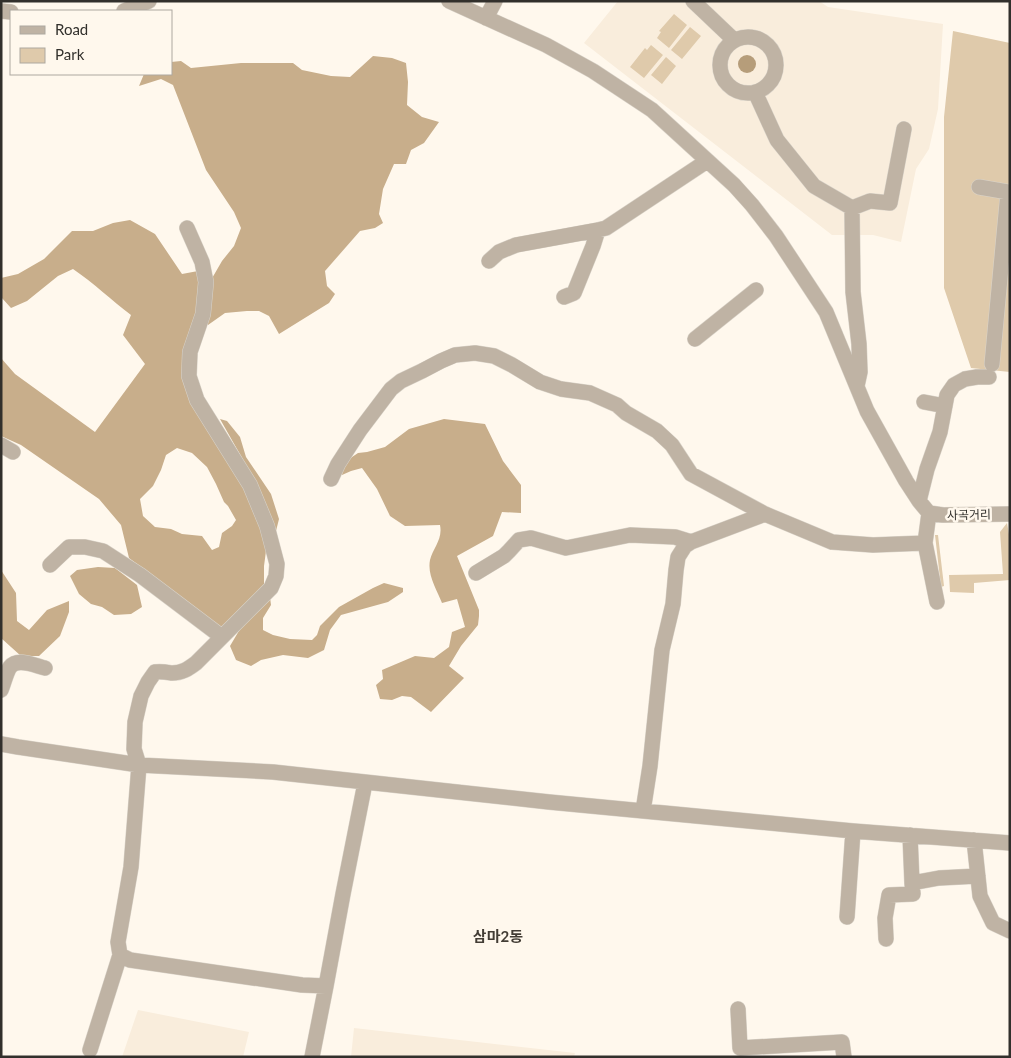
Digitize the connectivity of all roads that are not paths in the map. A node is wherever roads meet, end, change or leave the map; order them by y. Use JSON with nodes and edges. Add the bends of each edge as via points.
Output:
{"nodes":[{"id":1,"x":149,"y":1,"type":"edge"},
{"id":2,"x":449,"y":1,"type":"edge"},
{"id":3,"x":495,"y":1,"type":"edge"},
{"id":4,"x":693,"y":1,"type":"edge"},
{"id":5,"x":126,"y":10,"type":"edge"},
{"id":6,"x":486,"y":18,"type":"junction"},
{"id":7,"x":734,"y":40,"type":"junction"},
{"id":8,"x":755,"y":92,"type":"junction"},
{"id":9,"x":904,"y":129,"type":"dead end"},
{"id":10,"x":707,"y":160,"type":"junction"},
{"id":11,"x":979,"y":187,"type":"dead end"},
{"id":12,"x":852,"y":208,"type":"junction"},
{"id":13,"x":187,"y":228,"type":"dead end"},
{"id":14,"x":598,"y":230,"type":"junction"},
{"id":15,"x":489,"y":262,"type":"dead end"},
{"id":16,"x":756,"y":290,"type":"dead end"},
{"id":17,"x":564,"y":297,"type":"dead end"},
{"id":18,"x":695,"y":339,"type":"dead end"},
{"id":19,"x":857,"y":388,"type":"junction"},
{"id":20,"x":924,"y":402,"type":"dead end"},
{"id":21,"x":945,"y":406,"type":"junction"},
{"id":22,"x":331,"y":479,"type":"dead end"},
{"id":23,"x":919,"y":501,"type":"junction"},
{"id":24,"x":929,"y":513,"type":"junction"},
{"id":25,"x":765,"y":514,"type":"junction"},
{"id":26,"x":1010,"y":514,"type":"edge"},
{"id":27,"x":691,"y":542,"type":"junction"},
{"id":28,"x":925,"y":543,"type":"junction"},
{"id":29,"x":50,"y":565,"type":"dead end"},
{"id":30,"x":476,"y":572,"type":"dead end"},
{"id":31,"x":936,"y":602,"type":"dead end"},
{"id":32,"x":222,"y":636,"type":"junction"},
{"id":33,"x":45,"y":668,"type":"dead end"},
{"id":34,"x":1,"y":690,"type":"edge"},
{"id":35,"x":1,"y":744,"type":"edge"},
{"id":36,"x":139,"y":765,"type":"junction"},
{"id":37,"x":365,"y":783,"type":"junction"},
{"id":38,"x":643,"y":811,"type":"junction"},
{"id":39,"x":853,"y":831,"type":"junction"},
{"id":40,"x":910,"y":835,"type":"junction"},
{"id":41,"x":974,"y":840,"type":"junction"},
{"id":42,"x":1010,"y":843,"type":"edge"},
{"id":43,"x":978,"y":876,"type":"junction"},
{"id":44,"x":912,"y":883,"type":"junction"},
{"id":45,"x":847,"y":917,"type":"dead end"},
{"id":46,"x":1010,"y":931,"type":"edge"},
{"id":47,"x":886,"y":939,"type":"dead end"},
{"id":48,"x":120,"y":956,"type":"junction"},
{"id":49,"x":326,"y":986,"type":"junction"},
{"id":50,"x":738,"y":1009,"type":"dead end"},
{"id":51,"x":90,"y":1050,"type":"dead end"},
{"id":52,"x":312,"y":1057,"type":"edge"},
{"id":53,"x":844,"y":1057,"type":"edge"}],
"edges":[{"from":1,"to":5,"type":"street"},
{"from":2,"to":6,"type":"street"},
{"from":3,"to":6,"type":"street"},
{"from":4,"to":7,"type":"street"},
{"from":6,"to":10,"type":"street","via":[[593,71],[652,110]]},
{"from":7,"to":8,"type":"street","via":[[728,43],[721,55],[721,75],[735,90]]},
{"from":7,"to":8,"type":"street","via":[[754,37],[766,43],[774,54],[774,74],[767,86]]},
{"from":8,"to":12,"type":"street","via":[[777,140],[814,186]]},
{"from":9,"to":12,"type":"street","via":[[890,202],[870,201]]},
{"from":10,"to":14,"type":"street","via":[[606,228]]},
{"from":10,"to":19,"type":"street","via":[[752,205],[821,304]]},
{"from":11,"to":21,"type":"street","via":[[1008,192],[991,370],[954,385]]},
{"from":12,"to":19,"type":"street","via":[[853,292],[860,362]]},
{"from":13,"to":32,"type":"street","via":[[202,262],[206,282],[203,314],[190,352],[189,376],[197,400],[250,485],[267,526],[277,564],[271,588]]},
{"from":14,"to":15,"type":"street","via":[[516,245],[499,252]]},
{"from":14,"to":17,"type":"street","via":[[574,293]]},
{"from":16,"to":18,"type":"street"},
{"from":19,"to":23,"type":"street","via":[[867,412]]},
{"from":20,"to":21,"type":"street"},
{"from":21,"to":23,"type":"street"},
{"from":22,"to":25,"type":"street","via":[[356,436],[391,389],[440,361],[455,355],[476,353],[494,356],[561,390],[590,393],[617,405],[657,431],[672,445],[691,474]]},
{"from":23,"to":24,"type":"street"},
{"from":24,"to":26,"type":"street","name":"사곡거리"},
{"from":24,"to":28,"type":"street"},
{"from":25,"to":27,"type":"street"},
{"from":25,"to":28,"type":"street","via":[[832,542],[873,545]]},
{"from":27,"to":30,"type":"street","via":[[675,537],[630,535],[566,548],[531,538],[519,540],[504,556]]},
{"from":27,"to":38,"type":"street","via":[[678,557],[673,604],[662,650]]},
{"from":28,"to":31,"type":"street"},
{"from":29,"to":32,"type":"street","via":[[69,547],[103,551]]},
{"from":32,"to":36,"type":"street","via":[[188,669],[174,673],[160,671],[152,675],[141,696],[135,722],[134,749]]},
{"from":33,"to":34,"type":"street","via":[[15,663],[10,667]]},
{"from":35,"to":36,"type":"street"},
{"from":36,"to":37,"type":"street","via":[[273,772]]},
{"from":36,"to":48,"type":"street","via":[[131,867],[118,942]]},
{"from":37,"to":38,"type":"street"},
{"from":37,"to":49,"type":"street"},
{"from":38,"to":39,"type":"street"},
{"from":39,"to":40,"type":"street"},
{"from":39,"to":45,"type":"street"},
{"from":40,"to":41,"type":"street"},
{"from":40,"to":44,"type":"street"},
{"from":41,"to":42,"type":"street"},
{"from":41,"to":43,"type":"street"},
{"from":43,"to":44,"type":"street"},
{"from":43,"to":46,"type":"street","via":[[980,896],[993,924]]},
{"from":44,"to":47,"type":"street","via":[[913,894],[889,895]]},
{"from":48,"to":49,"type":"street","via":[[130,960]]},
{"from":48,"to":51,"type":"street"},
{"from":49,"to":52,"type":"street"},
{"from":50,"to":53,"type":"street","via":[[740,1048],[842,1042]]}]}
